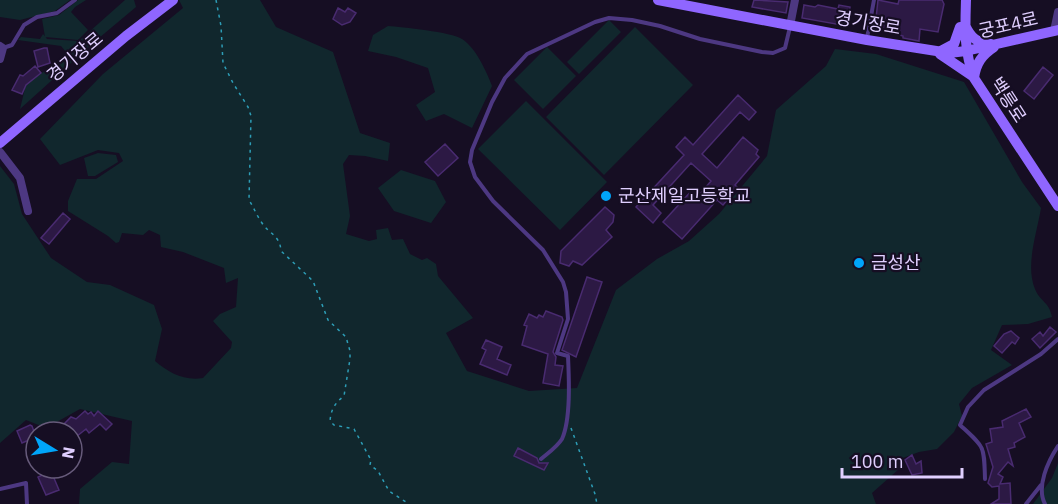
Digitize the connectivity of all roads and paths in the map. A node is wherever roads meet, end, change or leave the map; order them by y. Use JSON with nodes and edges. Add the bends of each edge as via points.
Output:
{"nodes":[{"id":1,"x":75,"y":0,"type":"edge"},
{"id":2,"x":173,"y":0,"type":"edge"},
{"id":3,"x":216,"y":0,"type":"edge"},
{"id":4,"x":658,"y":0,"type":"edge"},
{"id":5,"x":795,"y":0,"type":"edge"},
{"id":6,"x":874,"y":0,"type":"edge"},
{"id":7,"x":966,"y":0,"type":"edge"},
{"id":8,"x":1058,"y":12,"type":"edge"},
{"id":9,"x":965,"y":25,"type":"junction"},
{"id":10,"x":790,"y":26,"type":"junction"},
{"id":11,"x":1056,"y":30,"type":"edge"},
{"id":12,"x":867,"y":40,"type":"junction"},
{"id":13,"x":998,"y":44,"type":"junction"},
{"id":14,"x":1,"y":47,"type":"edge"},
{"id":15,"x":966,"y":51,"type":"junction"},
{"id":16,"x":937,"y":52,"type":"junction"},
{"id":17,"x":0,"y":59,"type":"edge"},
{"id":18,"x":974,"y":78,"type":"junction"},
{"id":19,"x":0,"y":143,"type":"edge"},
{"id":20,"x":0,"y":152,"type":"edge"},
{"id":21,"x":1058,"y":206,"type":"edge"},
{"id":22,"x":28,"y":211,"type":"dead end"},
{"id":23,"x":1058,"y":339,"type":"edge"},
{"id":24,"x":568,"y":417,"type":"junction"},
{"id":25,"x":1058,"y":446,"type":"edge"},
{"id":26,"x":541,"y":459,"type":"dead end"},
{"id":27,"x":985,"y":479,"type":"dead end"},
{"id":28,"x":1042,"y":484,"type":"junction"},
{"id":29,"x":0,"y":489,"type":"edge"},
{"id":30,"x":27,"y":504,"type":"edge"},
{"id":31,"x":409,"y":504,"type":"edge"},
{"id":32,"x":597,"y":504,"type":"edge"},
{"id":33,"x":1026,"y":504,"type":"edge"},
{"id":34,"x":1045,"y":504,"type":"edge"}],
"edges":[{"from":1,"to":14,"type":"lane","via":[[57,13],[24,25],[12,45]]},
{"from":2,"to":19,"type":"street","name":"경기장로"},
{"from":3,"to":31,"type":"path","via":[[223,63],[251,116],[249,201],[269,232],[275,234],[281,251],[313,281],[328,320],[346,337],[351,351],[344,396],[336,403],[330,421],[354,429],[370,465],[389,491]]},
{"from":4,"to":10,"type":"street","name":"경기장로"},
{"from":5,"to":10,"type":"street"},
{"from":6,"to":12,"type":"lane"},
{"from":7,"to":9,"type":"street","name":"백릉로"},
{"from":7,"to":16,"type":"street","via":[[957,39]]},
{"from":8,"to":11,"type":"street"},
{"from":9,"to":13,"type":"street","via":[[976,41]]},
{"from":9,"to":15,"type":"street","name":"백릉로"},
{"from":10,"to":12,"type":"street","name":"경기장로"},
{"from":10,"to":24,"type":"lane","via":[[785,48],[773,53],[609,18],[527,54],[505,78],[472,150],[471,162],[475,177],[493,201],[543,250],[563,282],[568,319],[557,353],[568,356]]},
{"from":11,"to":13,"type":"street","name":"궁포4로"},
{"from":12,"to":16,"type":"street","name":"경기장로"},
{"from":13,"to":15,"type":"street","name":"궁포4로"},
{"from":13,"to":18,"type":"street","via":[[979,60]]},
{"from":14,"to":17,"type":"street"},
{"from":15,"to":16,"type":"street","name":"경기장로"},
{"from":15,"to":18,"type":"street","name":"백릉로"},
{"from":16,"to":18,"type":"street"},
{"from":18,"to":21,"type":"street","name":"백릉로"},
{"from":20,"to":22,"type":"street","via":[[20,178]]},
{"from":23,"to":27,"type":"lane","via":[[984,390],[968,407],[960,425],[981,443]]},
{"from":24,"to":26,"type":"lane","via":[[562,439]]},
{"from":24,"to":32,"type":"path"},
{"from":25,"to":28,"type":"lane"},
{"from":28,"to":33,"type":"lane"},
{"from":28,"to":34,"type":"lane"},
{"from":29,"to":30,"type":"lane","via":[[26,483]]}]}
